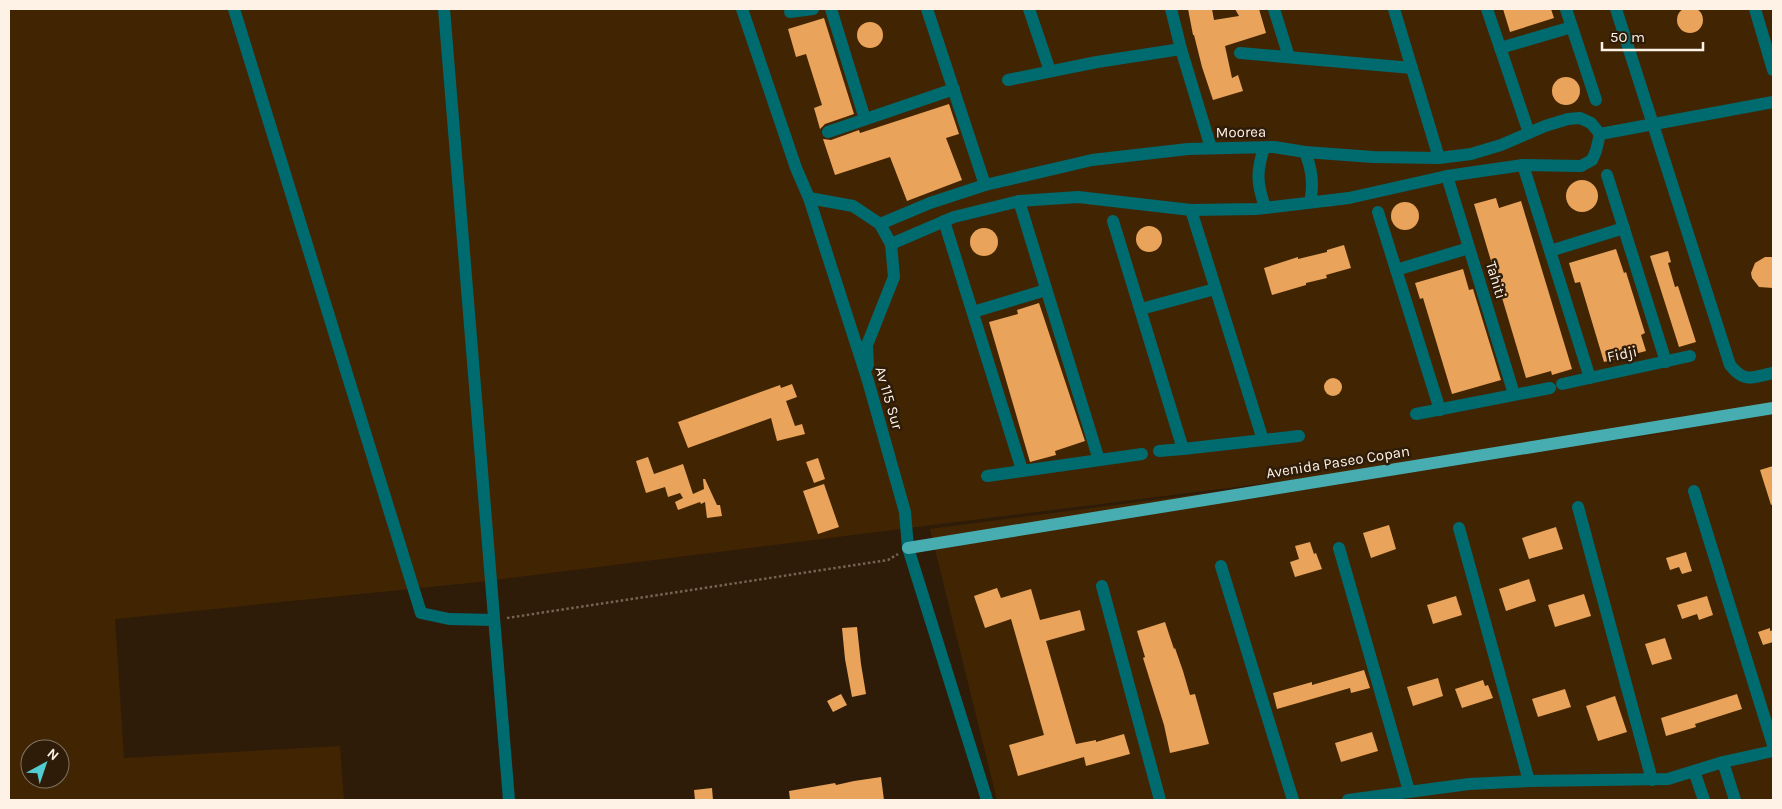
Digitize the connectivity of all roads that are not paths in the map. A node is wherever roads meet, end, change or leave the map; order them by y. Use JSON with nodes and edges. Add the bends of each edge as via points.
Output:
{"nodes":[{"id":1,"x":234,"y":9,"type":"edge"},
{"id":2,"x":444,"y":9,"type":"edge"},
{"id":3,"x":742,"y":9,"type":"edge"},
{"id":4,"x":812,"y":9,"type":"edge"},
{"id":5,"x":831,"y":9,"type":"edge"},
{"id":6,"x":927,"y":9,"type":"edge"},
{"id":7,"x":1029,"y":9,"type":"edge"},
{"id":8,"x":1171,"y":9,"type":"edge"},
{"id":9,"x":1274,"y":9,"type":"edge"},
{"id":10,"x":1394,"y":9,"type":"edge"},
{"id":11,"x":1488,"y":9,"type":"edge"},
{"id":12,"x":1566,"y":9,"type":"edge"},
{"id":13,"x":1616,"y":9,"type":"edge"},
{"id":14,"x":1755,"y":9,"type":"edge"},
{"id":15,"x":790,"y":12,"type":"dead end"},
{"id":16,"x":1572,"y":27,"type":"junction"},
{"id":17,"x":1500,"y":48,"type":"junction"},
{"id":18,"x":1181,"y":49,"type":"junction"},
{"id":19,"x":1240,"y":53,"type":"dead end"},
{"id":20,"x":1289,"y":57,"type":"junction"},
{"id":21,"x":1412,"y":68,"type":"junction"},
{"id":22,"x":1773,"y":70,"type":"edge"},
{"id":23,"x":1050,"y":71,"type":"junction"},
{"id":24,"x":1008,"y":80,"type":"dead end"},
{"id":25,"x":954,"y":90,"type":"junction"},
{"id":26,"x":1596,"y":100,"type":"dead end"},
{"id":27,"x":1773,"y":102,"type":"edge"},
{"id":28,"x":865,"y":120,"type":"junction"},
{"id":29,"x":1652,"y":124,"type":"junction"},
{"id":30,"x":828,"y":132,"type":"dead end"},
{"id":31,"x":1528,"y":133,"type":"junction"},
{"id":32,"x":1600,"y":134,"type":"junction"},
{"id":33,"x":1212,"y":148,"type":"junction"},
{"id":34,"x":1264,"y":148,"type":"junction"},
{"id":35,"x":1305,"y":152,"type":"junction"},
{"id":36,"x":1439,"y":158,"type":"junction"},
{"id":37,"x":1522,"y":165,"type":"junction"},
{"id":38,"x":1607,"y":175,"type":"dead end"},
{"id":39,"x":1447,"y":176,"type":"junction"},
{"id":40,"x":985,"y":185,"type":"junction"},
{"id":41,"x":809,"y":198,"type":"junction"},
{"id":42,"x":1020,"y":201,"type":"junction"},
{"id":43,"x":1310,"y":202,"type":"junction"},
{"id":44,"x":930,"y":203,"type":"junction"},
{"id":45,"x":1264,"y":208,"type":"junction"},
{"id":46,"x":1191,"y":210,"type":"junction"},
{"id":47,"x":1378,"y":212,"type":"dead end"},
{"id":48,"x":1113,"y":221,"type":"dead end"},
{"id":49,"x":940,"y":223,"type":"junction"},
{"id":50,"x":880,"y":224,"type":"junction"},
{"id":51,"x":1624,"y":228,"type":"junction"},
{"id":52,"x":891,"y":244,"type":"junction"},
{"id":53,"x":1469,"y":248,"type":"junction"},
{"id":54,"x":1550,"y":251,"type":"junction"},
{"id":55,"x":1396,"y":270,"type":"junction"},
{"id":56,"x":1215,"y":289,"type":"junction"},
{"id":57,"x":1046,"y":290,"type":"junction"},
{"id":58,"x":1140,"y":308,"type":"junction"},
{"id":59,"x":973,"y":312,"type":"junction"},
{"id":60,"x":1690,"y":356,"type":"dead end"},
{"id":61,"x":1666,"y":362,"type":"junction"},
{"id":62,"x":1773,"y":373,"type":"edge"},
{"id":63,"x":1590,"y":378,"type":"junction"},
{"id":64,"x":868,"y":381,"type":"junction"},
{"id":65,"x":1514,"y":394,"type":"junction"},
{"id":66,"x":1773,"y":408,"type":"edge"},
{"id":67,"x":1440,"y":410,"type":"junction"},
{"id":68,"x":1416,"y":414,"type":"dead end"},
{"id":69,"x":1298,"y":436,"type":"dead end"},
{"id":70,"x":1263,"y":440,"type":"junction"},
{"id":71,"x":1183,"y":449,"type":"junction"},
{"id":72,"x":1159,"y":452,"type":"dead end"},
{"id":73,"x":1142,"y":454,"type":"dead end"},
{"id":74,"x":1099,"y":460,"type":"junction"},
{"id":75,"x":1022,"y":470,"type":"junction"},
{"id":76,"x":987,"y":476,"type":"dead end"},
{"id":77,"x":1694,"y":491,"type":"dead end"},
{"id":78,"x":1578,"y":507,"type":"dead end"},
{"id":79,"x":1459,"y":528,"type":"dead end"},
{"id":80,"x":908,"y":548,"type":"junction"},
{"id":81,"x":1339,"y":548,"type":"dead end"},
{"id":82,"x":1221,"y":566,"type":"dead end"},
{"id":83,"x":1102,"y":586,"type":"dead end"},
{"id":84,"x":494,"y":620,"type":"junction"},
{"id":85,"x":1773,"y":745,"type":"edge"},
{"id":86,"x":1773,"y":750,"type":"edge"},
{"id":87,"x":1723,"y":762,"type":"junction"},
{"id":88,"x":1694,"y":771,"type":"junction"},
{"id":89,"x":1652,"y":780,"type":"junction"},
{"id":90,"x":1529,"y":781,"type":"junction"},
{"id":91,"x":1409,"y":792,"type":"junction"},
{"id":92,"x":509,"y":800,"type":"edge"},
{"id":93,"x":987,"y":800,"type":"edge"},
{"id":94,"x":1160,"y":800,"type":"edge"},
{"id":95,"x":1293,"y":800,"type":"edge"},
{"id":96,"x":1348,"y":800,"type":"edge"},
{"id":97,"x":1704,"y":800,"type":"edge"},
{"id":98,"x":1734,"y":800,"type":"edge"}],
"edges":[{"from":1,"to":84,"type":"street","via":[[421,613],[448,619]]},
{"from":2,"to":84,"type":"street"},
{"from":3,"to":41,"type":"street","name":"Av 115 Sur"},
{"from":4,"to":15,"type":"street"},
{"from":5,"to":28,"type":"street"},
{"from":6,"to":25,"type":"street"},
{"from":7,"to":23,"type":"street"},
{"from":8,"to":18,"type":"street"},
{"from":9,"to":20,"type":"street"},
{"from":10,"to":21,"type":"street"},
{"from":11,"to":17,"type":"street"},
{"from":12,"to":16,"type":"street"},
{"from":13,"to":29,"type":"street"},
{"from":14,"to":22,"type":"street"},
{"from":16,"to":17,"type":"street"},
{"from":16,"to":26,"type":"street"},
{"from":17,"to":31,"type":"street"},
{"from":18,"to":23,"type":"street"},
{"from":18,"to":33,"type":"street"},
{"from":19,"to":20,"type":"street"},
{"from":20,"to":21,"type":"street"},
{"from":21,"to":36,"type":"street"},
{"from":23,"to":24,"type":"street"},
{"from":25,"to":28,"type":"street"},
{"from":25,"to":40,"type":"street"},
{"from":27,"to":29,"type":"street"},
{"from":28,"to":30,"type":"street"},
{"from":29,"to":32,"type":"street"},
{"from":29,"to":62,"type":"street","via":[[1730,364],[1738,375],[1747,378]]},
{"from":31,"to":32,"type":"street","name":"Moorea","via":[[1580,118],[1591,123]]},
{"from":31,"to":36,"type":"street","name":"Moorea","via":[[1471,154]]},
{"from":32,"to":37,"type":"street","via":[[1592,160],[1581,166]]},
{"from":33,"to":34,"type":"street","name":"Moorea"},
{"from":33,"to":40,"type":"street","name":"Moorea","via":[[1092,160]]},
{"from":34,"to":35,"type":"street","name":"Moorea"},
{"from":34,"to":45,"type":"street","via":[[1258,165],[1258,186]]},
{"from":35,"to":36,"type":"street","name":"Moorea"},
{"from":35,"to":43,"type":"street","via":[[1312,177]]},
{"from":37,"to":39,"type":"street"},
{"from":37,"to":54,"type":"street"},
{"from":38,"to":51,"type":"street"},
{"from":39,"to":43,"type":"street","via":[[1349,198]]},
{"from":39,"to":53,"type":"street","name":"Tahiti"},
{"from":40,"to":44,"type":"street","name":"Moorea"},
{"from":41,"to":50,"type":"street","via":[[853,206]]},
{"from":41,"to":64,"type":"street","name":"Av 115 Sur"},
{"from":42,"to":46,"type":"street","via":[[1078,197]]},
{"from":42,"to":49,"type":"street"},
{"from":42,"to":57,"type":"street"},
{"from":43,"to":45,"type":"street"},
{"from":44,"to":49,"type":"street"},
{"from":44,"to":50,"type":"street","name":"Moorea"},
{"from":45,"to":46,"type":"street"},
{"from":46,"to":56,"type":"street"},
{"from":47,"to":55,"type":"street"},
{"from":48,"to":58,"type":"street"},
{"from":49,"to":52,"type":"street"},
{"from":49,"to":59,"type":"street"},
{"from":50,"to":52,"type":"street"},
{"from":51,"to":54,"type":"street"},
{"from":51,"to":61,"type":"street"},
{"from":52,"to":64,"type":"street","via":[[894,277],[867,345]]},
{"from":53,"to":55,"type":"street"},
{"from":53,"to":65,"type":"street","name":"Tahiti"},
{"from":54,"to":63,"type":"street"},
{"from":55,"to":67,"type":"street"},
{"from":56,"to":58,"type":"street"},
{"from":56,"to":70,"type":"street"},
{"from":57,"to":59,"type":"street"},
{"from":57,"to":74,"type":"street"},
{"from":58,"to":71,"type":"street"},
{"from":59,"to":75,"type":"street"},
{"from":60,"to":61,"type":"street","name":"Fidji"},
{"from":61,"to":63,"type":"street","name":"Fidji"},
{"from":63,"to":65,"type":"street","name":"Fidji"},
{"from":64,"to":80,"type":"street","name":"Av 115 Sur","via":[[905,512]]},
{"from":65,"to":67,"type":"street","name":"Fidji"},
{"from":66,"to":80,"type":"main road","name":"Avenida Paseo Copan"},
{"from":67,"to":68,"type":"street","name":"Fidji"},
{"from":69,"to":70,"type":"street"},
{"from":70,"to":71,"type":"street"},
{"from":71,"to":72,"type":"street"},
{"from":73,"to":74,"type":"street"},
{"from":74,"to":75,"type":"street"},
{"from":75,"to":76,"type":"street"},
{"from":77,"to":85,"type":"street"},
{"from":78,"to":89,"type":"street"},
{"from":79,"to":90,"type":"street"},
{"from":80,"to":93,"type":"street","name":"Av 115 Sur"},
{"from":81,"to":91,"type":"street"},
{"from":82,"to":95,"type":"street"},
{"from":83,"to":94,"type":"street"},
{"from":84,"to":92,"type":"street"},
{"from":86,"to":87,"type":"street"},
{"from":87,"to":88,"type":"street"},
{"from":87,"to":98,"type":"street"},
{"from":88,"to":89,"type":"street"},
{"from":88,"to":97,"type":"street"},
{"from":89,"to":90,"type":"street"},
{"from":90,"to":91,"type":"street"},
{"from":91,"to":96,"type":"street"}]}
